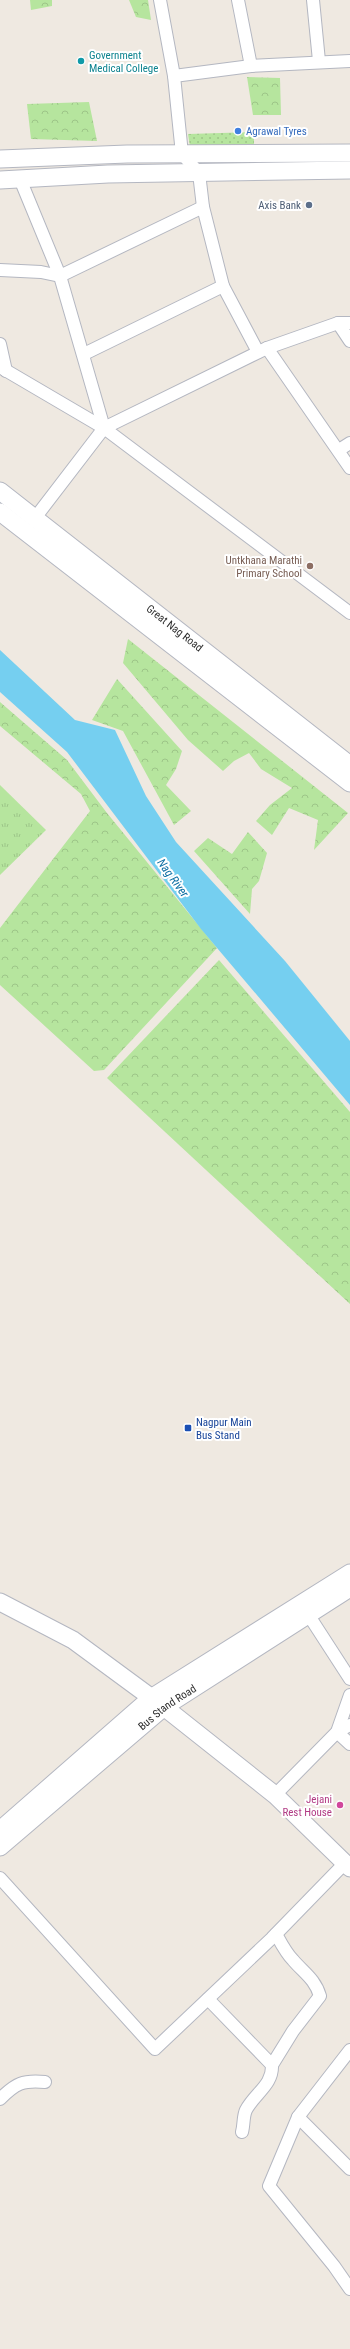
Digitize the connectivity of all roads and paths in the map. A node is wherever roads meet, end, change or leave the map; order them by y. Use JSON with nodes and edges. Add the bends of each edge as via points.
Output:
{"nodes":[{"id":1,"x":160,"y":0,"type":"edge"},
{"id":2,"x":238,"y":0,"type":"edge"},
{"id":3,"x":313,"y":0,"type":"edge"},
{"id":4,"x":319,"y":61,"type":"junction"},
{"id":5,"x":350,"y":61,"type":"edge"},
{"id":6,"x":251,"y":66,"type":"junction"},
{"id":7,"x":174,"y":76,"type":"junction"},
{"id":8,"x":350,"y":153,"type":"edge"},
{"id":9,"x":182,"y":154,"type":"junction"},
{"id":10,"x":0,"y":159,"type":"edge"},
{"id":11,"x":350,"y":170,"type":"edge"},
{"id":12,"x":199,"y":173,"type":"junction"},
{"id":13,"x":20,"y":179,"type":"junction"},
{"id":14,"x":0,"y":180,"type":"edge"},
{"id":15,"x":203,"y":207,"type":"junction"},
{"id":16,"x":0,"y":270,"type":"edge"},
{"id":17,"x":60,"y":276,"type":"junction"},
{"id":18,"x":223,"y":286,"type":"junction"},
{"id":19,"x":344,"y":323,"type":"edge"},
{"id":20,"x":350,"y":341,"type":"edge"},
{"id":21,"x":0,"y":344,"type":"edge"},
{"id":22,"x":262,"y":350,"type":"junction"},
{"id":23,"x":84,"y":354,"type":"junction"},
{"id":24,"x":3,"y":369,"type":"edge"},
{"id":25,"x":104,"y":428,"type":"junction"},
{"id":26,"x":350,"y":443,"type":"edge"},
{"id":27,"x":339,"y":450,"type":"junction"},
{"id":28,"x":350,"y":468,"type":"edge"},
{"id":29,"x":0,"y":491,"type":"edge"},
{"id":30,"x":0,"y":512,"type":"edge"},
{"id":31,"x":35,"y":518,"type":"junction"},
{"id":32,"x":349,"y":611,"type":"edge"},
{"id":33,"x":350,"y":765,"type":"edge"},
{"id":34,"x":350,"y":783,"type":"edge"},
{"id":35,"x":350,"y":1573,"type":"edge"},
{"id":36,"x":350,"y":1588,"type":"edge"},
{"id":37,"x":0,"y":1602,"type":"edge"},
{"id":38,"x":304,"y":1609,"type":"junction"},
{"id":39,"x":350,"y":1679,"type":"edge"},
{"id":40,"x":350,"y":1695,"type":"edge"},
{"id":41,"x":158,"y":1702,"type":"junction"},
{"id":42,"x":350,"y":1725,"type":"edge"},
{"id":43,"x":337,"y":1732,"type":"junction"},
{"id":44,"x":350,"y":1744,"type":"edge"},
{"id":45,"x":275,"y":1795,"type":"junction"},
{"id":46,"x":0,"y":1830,"type":"edge"},
{"id":47,"x":0,"y":1847,"type":"edge"},
{"id":48,"x":348,"y":1866,"type":"edge"},
{"id":49,"x":0,"y":1878,"type":"edge"},
{"id":50,"x":276,"y":1934,"type":"junction"},
{"id":51,"x":208,"y":1999,"type":"junction"},
{"id":52,"x":350,"y":2050,"type":"edge"},
{"id":53,"x":272,"y":2064,"type":"junction"},
{"id":54,"x":45,"y":2082,"type":"dead end"},
{"id":55,"x":0,"y":2099,"type":"edge"},
{"id":56,"x":298,"y":2117,"type":"junction"},
{"id":57,"x":242,"y":2132,"type":"dead end"},
{"id":58,"x":350,"y":2169,"type":"edge"},
{"id":59,"x":350,"y":2289,"type":"edge"}],
"edges":[{"from":1,"to":7,"type":"street"},
{"from":2,"to":6,"type":"street"},
{"from":3,"to":4,"type":"street"},
{"from":4,"to":5,"type":"street"},
{"from":4,"to":6,"type":"street"},
{"from":6,"to":7,"type":"street"},
{"from":7,"to":9,"type":"street"},
{"from":8,"to":9,"type":"main road"},
{"from":9,"to":10,"type":"main road"},
{"from":9,"to":12,"type":"street"},
{"from":11,"to":12,"type":"main road"},
{"from":12,"to":13,"type":"main road","via":[[108,174]]},
{"from":12,"to":15,"type":"street"},
{"from":13,"to":14,"type":"main road"},
{"from":13,"to":17,"type":"street"},
{"from":15,"to":17,"type":"street"},
{"from":15,"to":18,"type":"street"},
{"from":16,"to":17,"type":"street","via":[[41,272]]},
{"from":17,"to":23,"type":"street"},
{"from":18,"to":22,"type":"street"},
{"from":18,"to":23,"type":"street"},
{"from":19,"to":20,"type":"street"},
{"from":19,"to":22,"type":"street"},
{"from":21,"to":24,"type":"street"},
{"from":22,"to":25,"type":"street"},
{"from":22,"to":27,"type":"street"},
{"from":23,"to":25,"type":"street"},
{"from":24,"to":25,"type":"street"},
{"from":25,"to":31,"type":"street"},
{"from":25,"to":32,"type":"street"},
{"from":26,"to":27,"type":"street"},
{"from":27,"to":28,"type":"street"},
{"from":29,"to":31,"type":"main road","name":"Great Nag Road"},
{"from":30,"to":34,"type":"main road","name":"Great Nag Road"},
{"from":31,"to":33,"type":"main road","name":"Great Nag Road"},
{"from":35,"to":38,"type":"main road"},
{"from":36,"to":38,"type":"main road","name":"Bus Stand Road"},
{"from":37,"to":41,"type":"main road","via":[[74,1640]]},
{"from":38,"to":39,"type":"street"},
{"from":38,"to":41,"type":"main road","name":"Bus Stand Road"},
{"from":40,"to":43,"type":"street"},
{"from":41,"to":45,"type":"main road"},
{"from":41,"to":46,"type":"main road"},
{"from":41,"to":47,"type":"main road","name":"Bus Stand Road"},
{"from":42,"to":43,"type":"street"},
{"from":43,"to":44,"type":"street"},
{"from":43,"to":45,"type":"street"},
{"from":45,"to":48,"type":"main road"},
{"from":48,"to":50,"type":"street"},
{"from":49,"to":51,"type":"street","via":[[155,2049]]},
{"from":50,"to":51,"type":"street"},
{"from":50,"to":53,"type":"street","via":[[291,1959],[311,1976],[320,1996]]},
{"from":51,"to":53,"type":"street"},
{"from":52,"to":56,"type":"street"},
{"from":53,"to":57,"type":"street","via":[[270,2080],[246,2110]]},
{"from":54,"to":55,"type":"street","via":[[30,2080],[13,2086]]},
{"from":56,"to":58,"type":"street"},
{"from":56,"to":59,"type":"street","via":[[269,2186]]}]}
